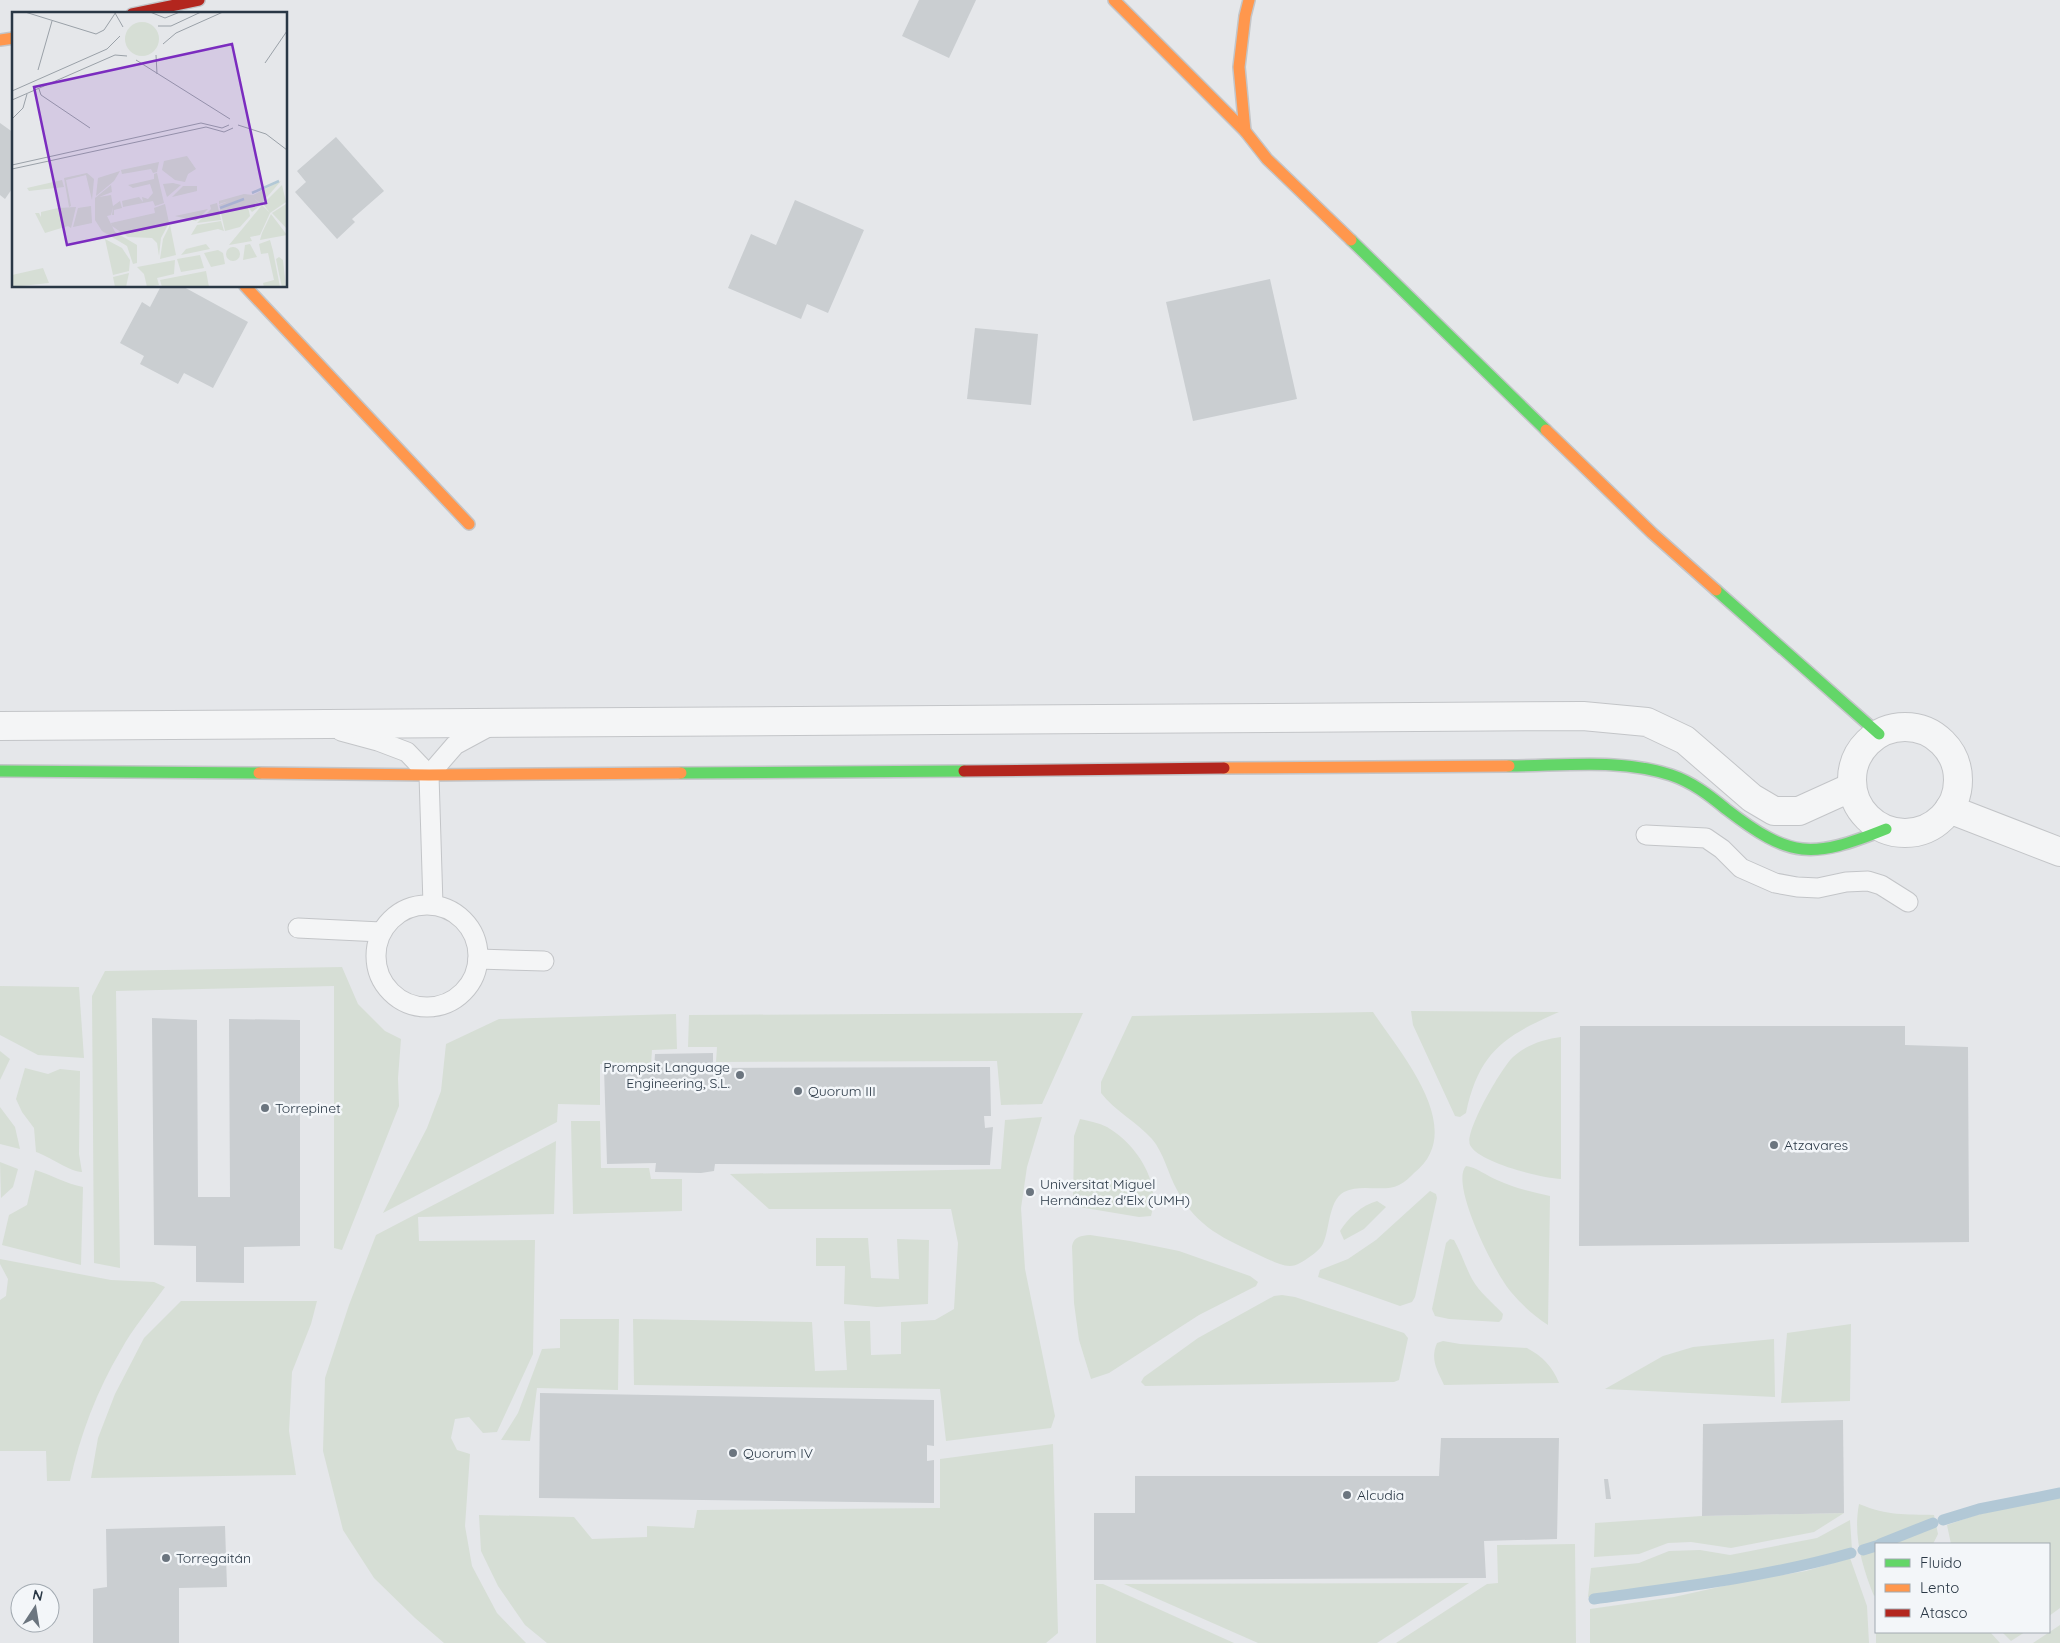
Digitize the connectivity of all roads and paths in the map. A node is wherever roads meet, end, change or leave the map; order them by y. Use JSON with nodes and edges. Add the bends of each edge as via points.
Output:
{"nodes":[{"id":1,"x":199,"y":0,"type":"edge"},
{"id":2,"x":1114,"y":0,"type":"edge"},
{"id":3,"x":1250,"y":0,"type":"edge"},
{"id":4,"x":142,"y":12,"type":"edge"},
{"id":5,"x":1246,"y":131,"type":"junction"},
{"id":6,"x":247,"y":288,"type":"edge"},
{"id":7,"x":469,"y":524,"type":"dead end"},
{"id":8,"x":494,"y":724,"type":"junction"},
{"id":9,"x":317,"y":725,"type":"junction"},
{"id":10,"x":0,"y":726,"type":"edge"},
{"id":11,"x":1879,"y":734,"type":"junction"},
{"id":12,"x":0,"y":770,"type":"edge"},
{"id":13,"x":429,"y":775,"type":"junction"},
{"id":14,"x":1852,"y":787,"type":"junction"},
{"id":15,"x":1949,"y":809,"type":"junction"},
{"id":16,"x":1886,"y":829,"type":"junction"},
{"id":17,"x":1646,"y":835,"type":"dead end"},
{"id":18,"x":2060,"y":852,"type":"edge"},
{"id":19,"x":1908,"y":902,"type":"dead end"},
{"id":20,"x":433,"y":905,"type":"junction"},
{"id":21,"x":298,"y":928,"type":"dead end"},
{"id":22,"x":382,"y":932,"type":"junction"},
{"id":23,"x":478,"y":959,"type":"junction"},
{"id":24,"x":544,"y":961,"type":"dead end"}],
"edges":[{"from":1,"to":4,"type":"street"},
{"from":2,"to":5,"type":"street"},
{"from":3,"to":5,"type":"street","via":[[1239,67]]},
{"from":5,"to":11,"type":"street","via":[[1268,159],[1652,533]]},
{"from":6,"to":7,"type":"street"},
{"from":8,"to":9,"type":"street"},
{"from":8,"to":13,"type":"lane","via":[[455,745]]},
{"from":8,"to":14,"type":"street","via":[[1583,716],[1647,722],[1685,740],[1752,798],[1774,811],[1799,811]]},
{"from":9,"to":10,"type":"street"},
{"from":9,"to":13,"type":"lane","via":[[407,752]]},
{"from":11,"to":14,"type":"street","via":[[1857,756]]},
{"from":11,"to":15,"type":"street","via":[[1896,728],[1913,728],[1930,734],[1943,744],[1953,758],[1958,775]]},
{"from":12,"to":13,"type":"street"},
{"from":13,"to":16,"type":"street","via":[[1626,765],[1666,772],[1694,786],[1767,838],[1794,848],[1820,851]]},
{"from":13,"to":20,"type":"lane"},
{"from":14,"to":16,"type":"street","via":[[1858,805],[1870,820]]},
{"from":15,"to":16,"type":"street","via":[[1938,822],[1922,831],[1904,833]]},
{"from":15,"to":18,"type":"street"},
{"from":17,"to":19,"type":"lane","via":[[1706,838],[1741,868],[1775,883],[1818,888],[1868,880]]},
{"from":20,"to":22,"type":"lane","via":[[403,911]]},
{"from":20,"to":23,"type":"lane","via":[[461,918],[471,930],[477,944]]},
{"from":21,"to":22,"type":"lane"},
{"from":22,"to":23,"type":"lane","via":[[376,947],[380,978],[389,992],[417,1007],[433,1008],[459,997],[473,980]]},
{"from":23,"to":24,"type":"lane"}]}
